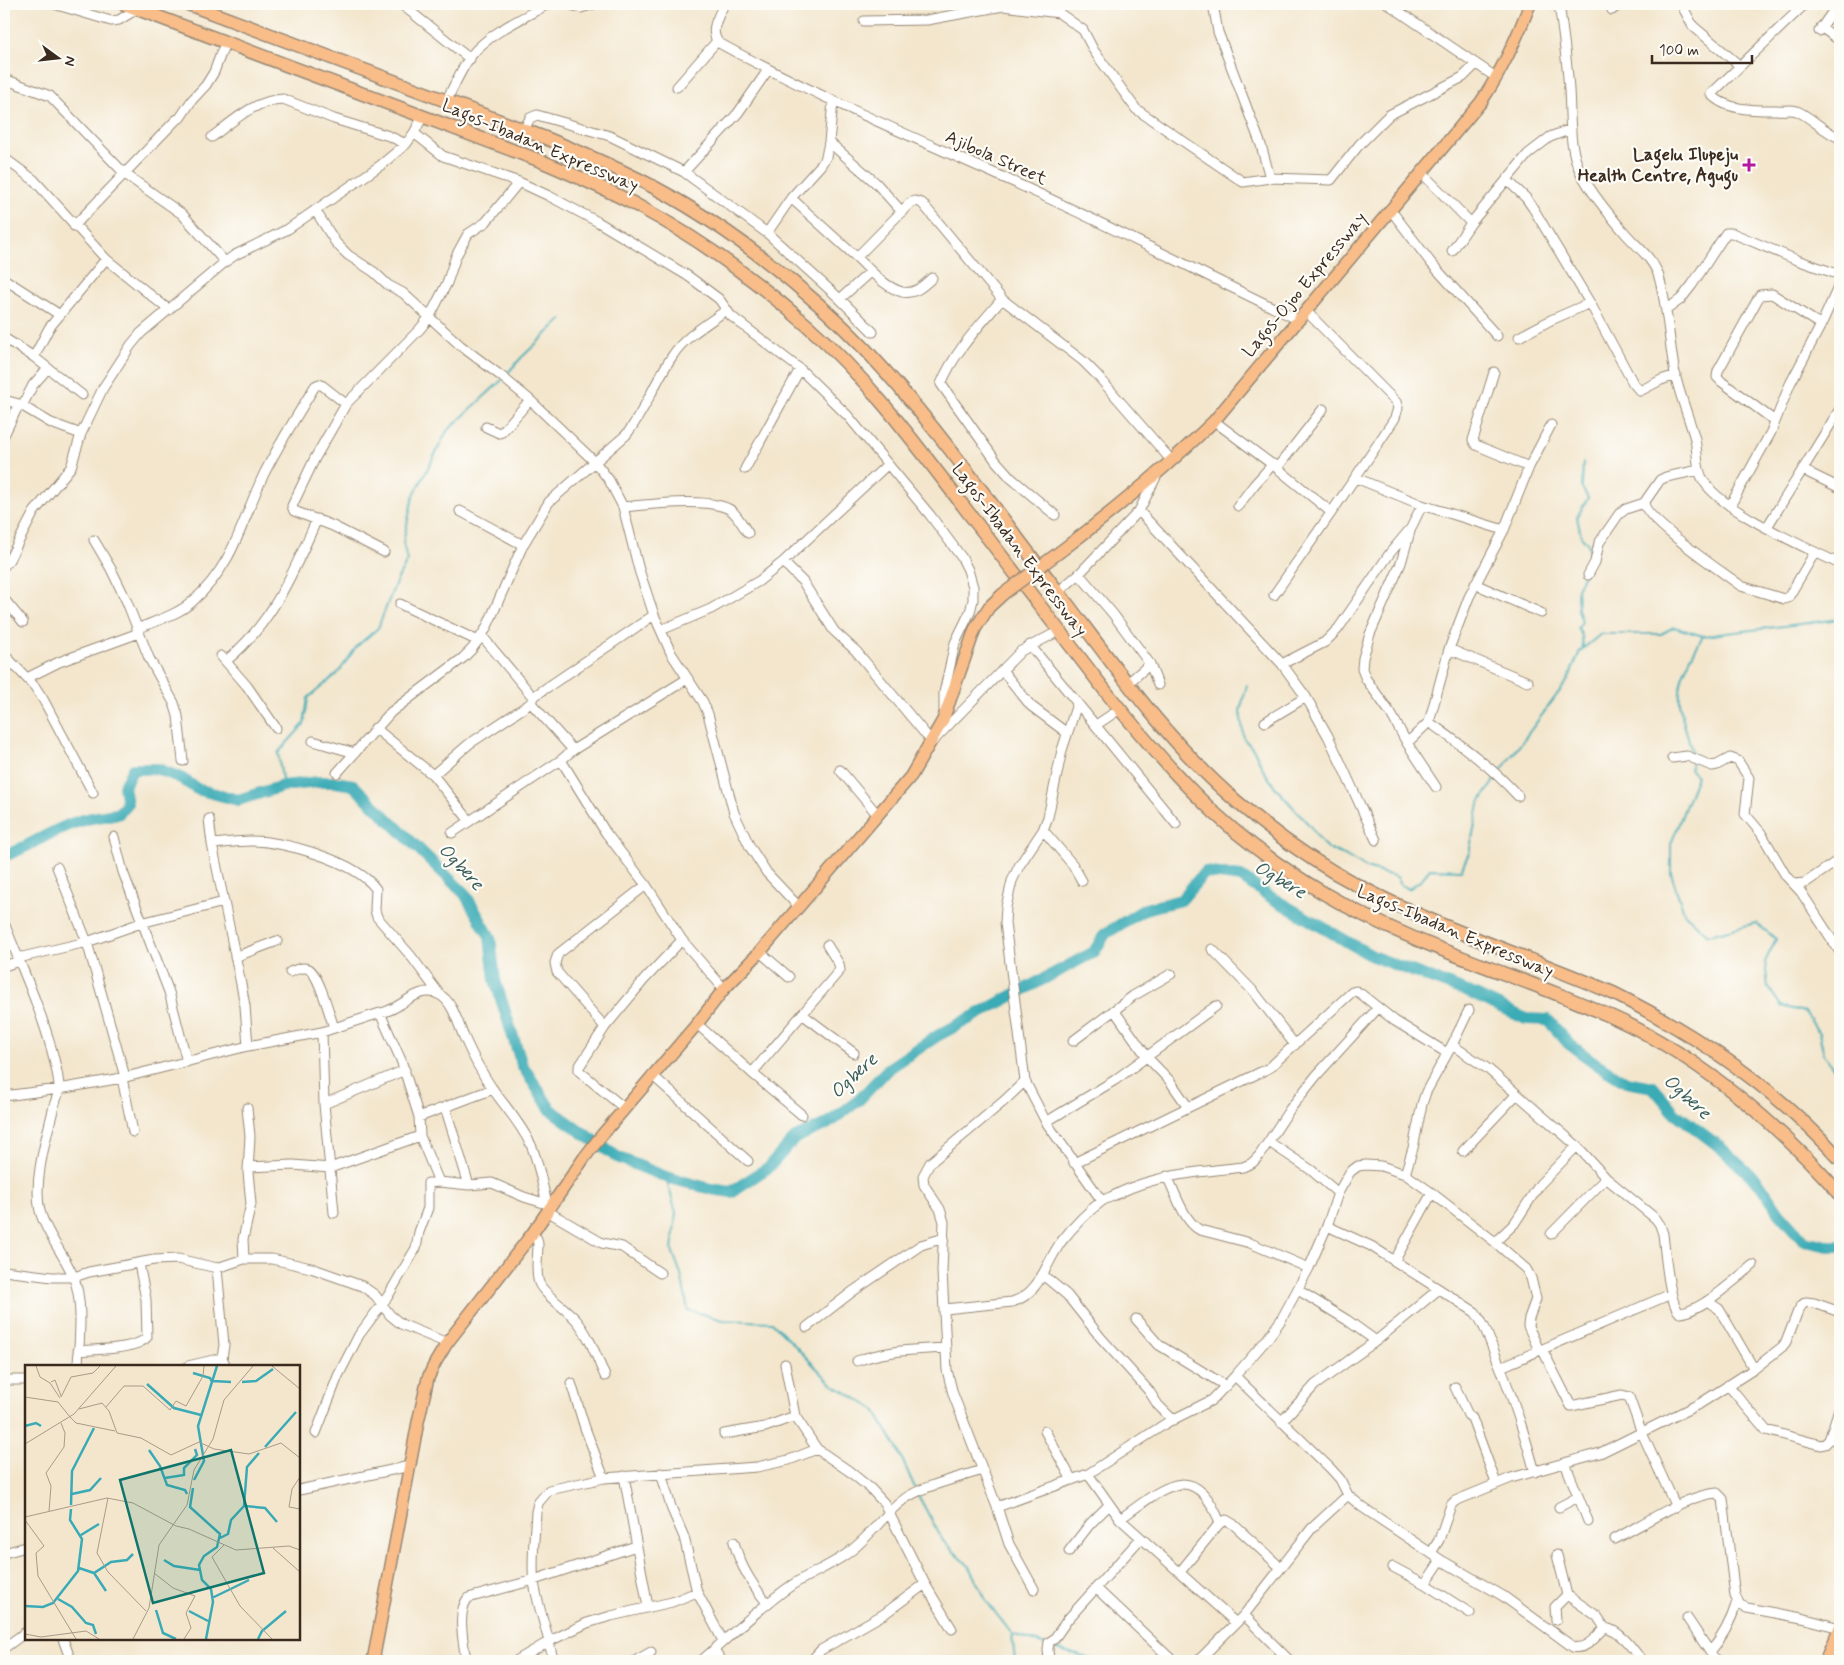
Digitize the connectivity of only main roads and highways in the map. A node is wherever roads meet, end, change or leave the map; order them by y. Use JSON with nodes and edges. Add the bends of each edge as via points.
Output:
{"nodes":[{"id":1,"x":124,"y":4,"type":"edge"},
{"id":2,"x":188,"y":4,"type":"edge"},
{"id":3,"x":1530,"y":4,"type":"edge"},
{"id":4,"x":1840,"y":1159,"type":"edge"},
{"id":5,"x":1840,"y":1194,"type":"edge"},
{"id":6,"x":1840,"y":1627,"type":"edge"},
{"id":7,"x":1837,"y":1648,"type":"edge"},
{"id":8,"x":373,"y":1661,"type":"edge"},
{"id":9,"x":1824,"y":1661,"type":"edge"},
{"id":10,"x":1834,"y":1661,"type":"edge"}],
"edges":[{"from":1,"to":5,"type":"highway","name":"Lagos-Ibadan Expressway","via":[[541,161],[638,205],[702,244],[784,306],[865,383],[916,444],[1120,709],[1197,796],[1242,836],[1327,895],[1408,935],[1642,1032],[1707,1073],[1770,1122]]},
{"from":2,"to":4,"type":"highway","name":"Lagos-Ibadan Expressway","via":[[524,130],[597,160],[688,206],[753,252],[855,338],[945,444],[1174,740],[1235,801],[1294,846],[1357,885],[1654,1014],[1737,1067],[1797,1116]]},
{"from":3,"to":8,"type":"main road","name":"Lagos-Ojoo Expressway","bridge":true,"via":[[1516,40],[1481,102],[1214,421],[1117,508],[989,607],[975,629],[944,720],[911,776],[624,1108],[447,1343],[428,1378]]},
{"from":6,"to":7,"type":"main road"},
{"from":7,"to":9,"type":"main road"},
{"from":7,"to":10,"type":"main road"}]}
